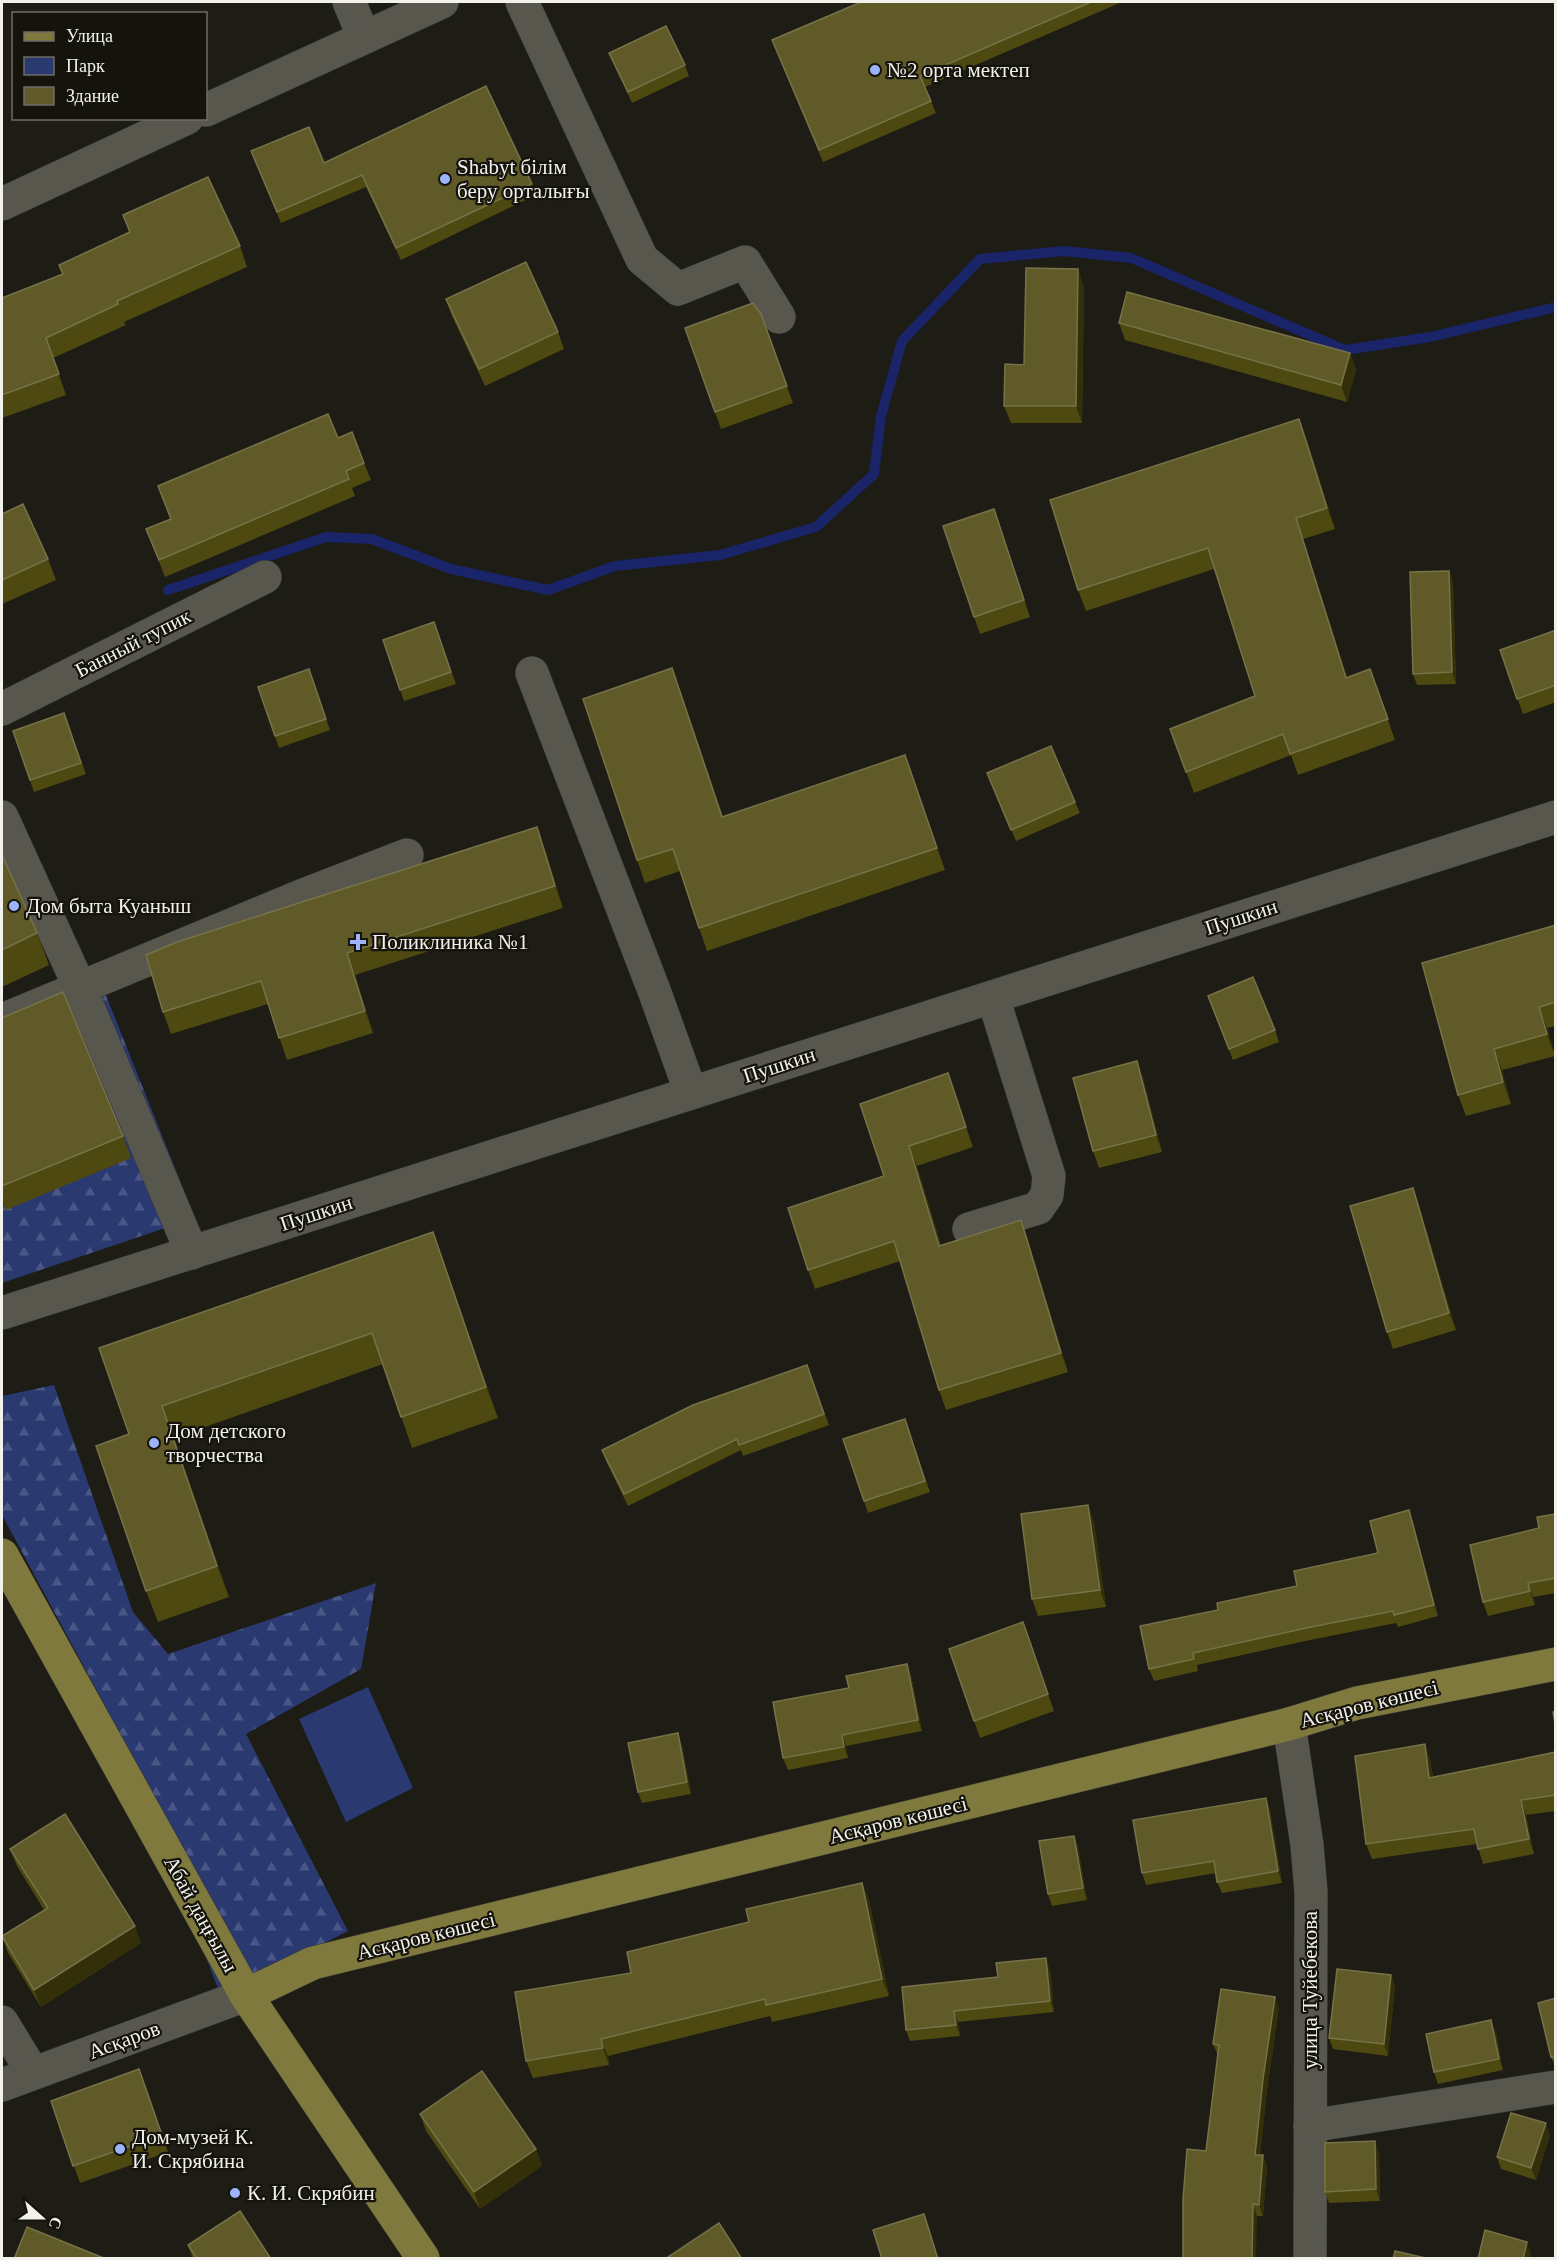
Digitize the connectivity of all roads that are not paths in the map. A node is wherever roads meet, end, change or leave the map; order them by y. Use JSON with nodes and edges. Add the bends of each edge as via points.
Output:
{"nodes":[{"id":1,"x":349,"y":2,"type":"edge"},
{"id":2,"x":442,"y":2,"type":"edge"},
{"id":3,"x":522,"y":2,"type":"edge"},
{"id":4,"x":364,"y":37,"type":"junction"},
{"id":5,"x":207,"y":110,"type":"edge"},
{"id":6,"x":183,"y":120,"type":"edge"},
{"id":7,"x":2,"y":204,"type":"edge"},
{"id":8,"x":779,"y":317,"type":"dead end"},
{"id":9,"x":265,"y":577,"type":"dead end"},
{"id":10,"x":532,"y":674,"type":"dead end"},
{"id":11,"x":2,"y":709,"type":"edge"},
{"id":12,"x":2,"y":817,"type":"edge"},
{"id":13,"x":1556,"y":817,"type":"edge"},
{"id":14,"x":407,"y":855,"type":"dead end"},
{"id":15,"x":80,"y":988,"type":"junction"},
{"id":16,"x":993,"y":997,"type":"junction"},
{"id":17,"x":2,"y":1020,"type":"edge"},
{"id":18,"x":691,"y":1093,"type":"junction"},
{"id":19,"x":969,"y":1229,"type":"dead end"},
{"id":20,"x":192,"y":1253,"type":"junction"},
{"id":21,"x":2,"y":1313,"type":"edge"},
{"id":22,"x":2,"y":1555,"type":"edge"},
{"id":23,"x":1556,"y":1665,"type":"edge"},
{"id":24,"x":1289,"y":1724,"type":"junction"},
{"id":25,"x":246,"y":1995,"type":"junction"},
{"id":26,"x":2,"y":2022,"type":"edge"},
{"id":27,"x":33,"y":2073,"type":"junction"},
{"id":28,"x":2,"y":2085,"type":"edge"},
{"id":29,"x":1556,"y":2087,"type":"edge"},
{"id":30,"x":1310,"y":2126,"type":"junction"},
{"id":31,"x":423,"y":2259,"type":"edge"},
{"id":32,"x":1310,"y":2259,"type":"edge"}],
"edges":[{"from":1,"to":4,"type":"street"},
{"from":2,"to":4,"type":"street"},
{"from":3,"to":8,"type":"street","via":[[642,259],[678,289],[745,262]]},
{"from":4,"to":5,"type":"street"},
{"from":6,"to":7,"type":"street"},
{"from":9,"to":11,"type":"street","name":"Банный тупик"},
{"from":10,"to":18,"type":"street"},
{"from":12,"to":15,"type":"street"},
{"from":13,"to":16,"type":"street","name":"Пушкин"},
{"from":14,"to":15,"type":"street"},
{"from":15,"to":17,"type":"street"},
{"from":15,"to":20,"type":"street"},
{"from":16,"to":18,"type":"street","name":"Пушкин"},
{"from":16,"to":19,"type":"street","via":[[1049,1176],[1047,1195],[1038,1208]]},
{"from":18,"to":20,"type":"street","name":"Пушкин"},
{"from":20,"to":21,"type":"street","name":"Пушкин"},
{"from":22,"to":25,"type":"main road","name":"Абай даңғылы"},
{"from":23,"to":24,"type":"main road","name":"Асқаров көшесі","via":[[1357,1703]]},
{"from":24,"to":25,"type":"main road","name":"Асқаров көшесі","via":[[313,1963]]},
{"from":24,"to":30,"type":"street","name":"улица Туйебекова","via":[[1311,1892]]},
{"from":25,"to":27,"type":"street","name":"Асқаров"},
{"from":25,"to":31,"type":"main road","name":"Абай даңғылы"},
{"from":26,"to":27,"type":"street"},
{"from":27,"to":28,"type":"street","name":"Асқаров"},
{"from":29,"to":30,"type":"street"},
{"from":30,"to":32,"type":"street","name":"улица Туйебекова"}]}
